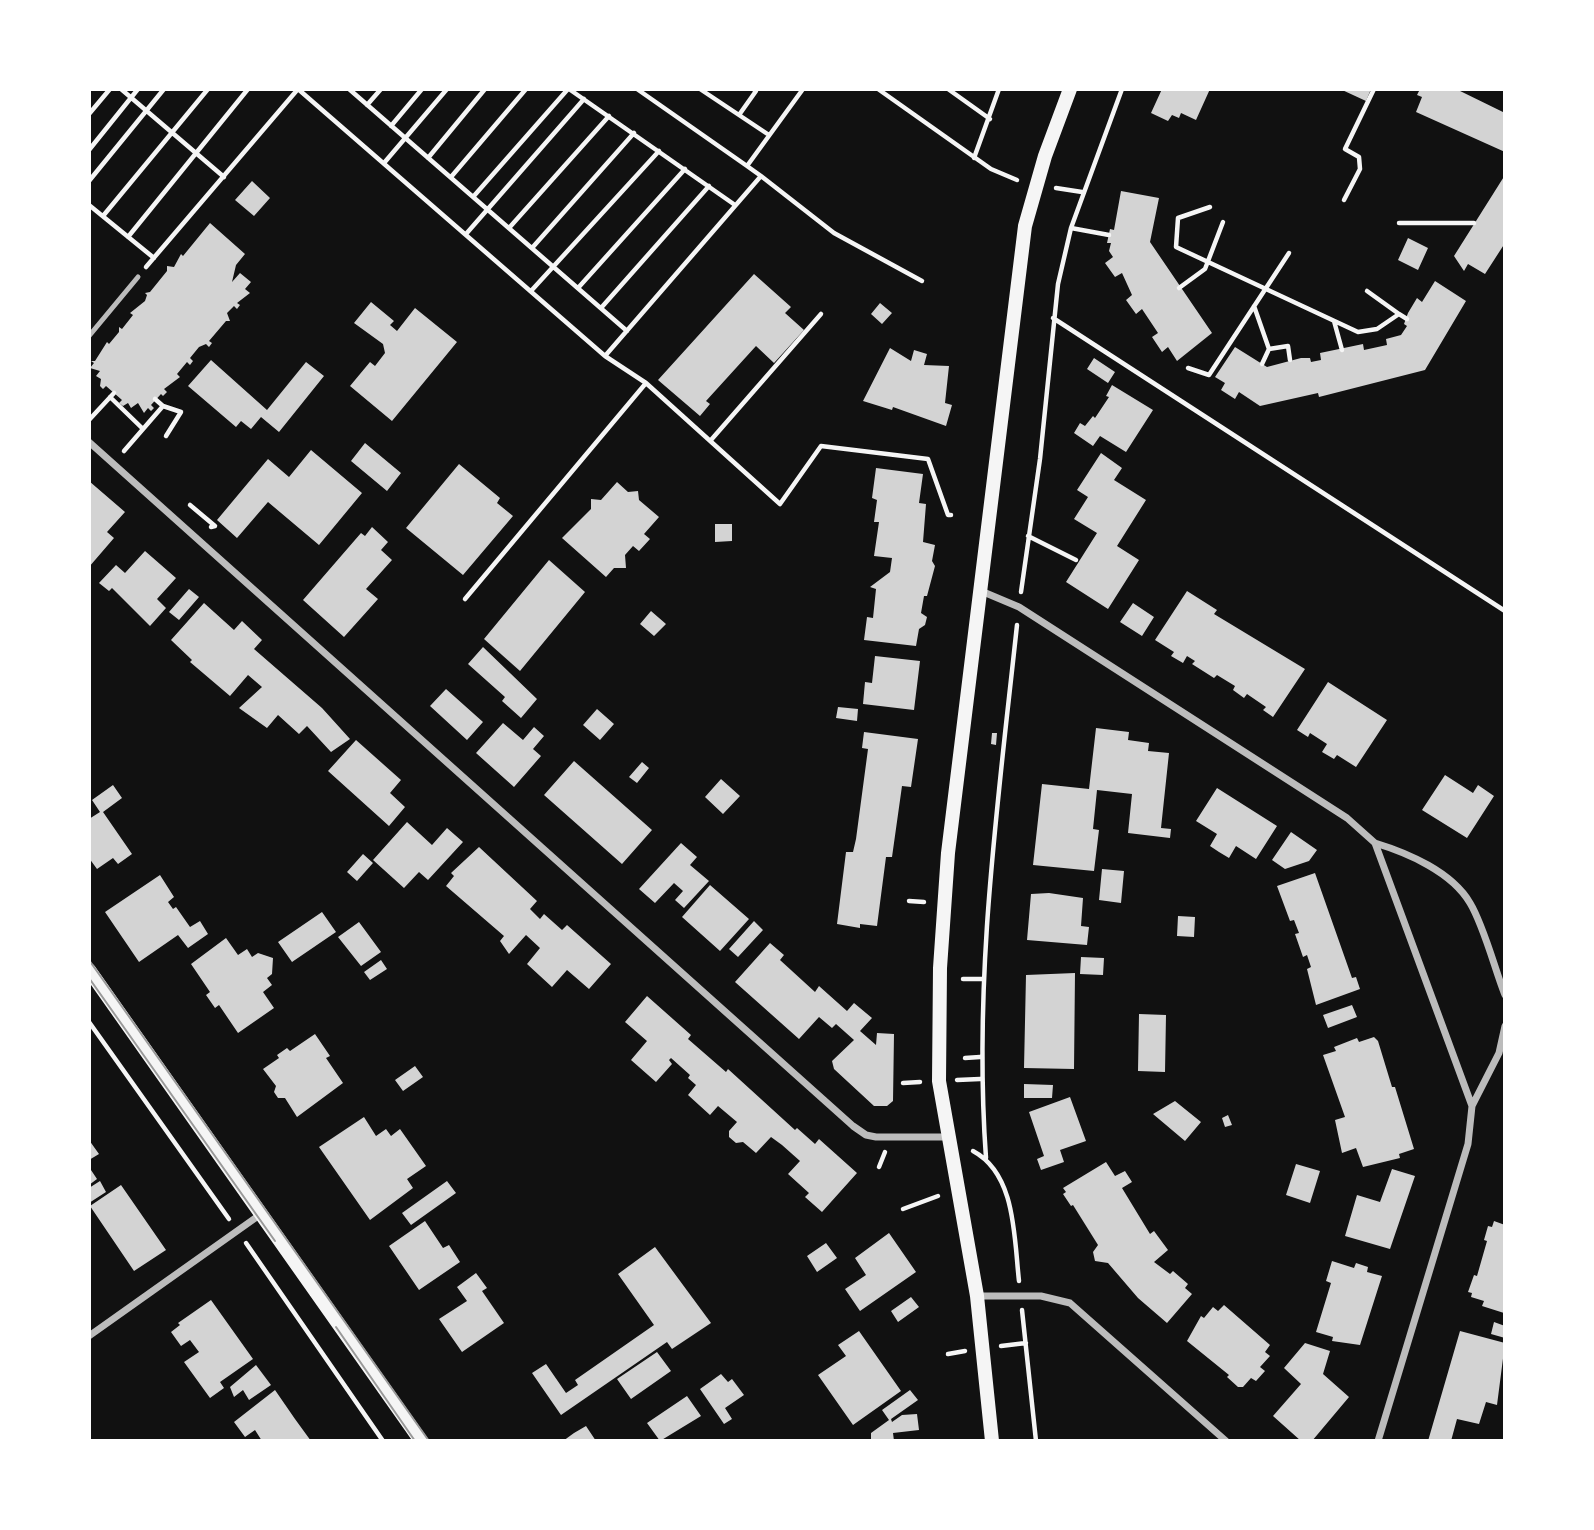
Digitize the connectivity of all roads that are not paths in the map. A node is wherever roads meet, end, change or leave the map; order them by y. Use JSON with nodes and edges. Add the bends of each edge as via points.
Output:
{"nodes":[{"id":1,"x":1070,"y":89,"type":"edge"},
{"id":2,"x":138,"y":277,"type":"road end"},
{"id":3,"x":89,"y":336,"type":"edge"},
{"id":4,"x":89,"y":442,"type":"edge"},
{"id":5,"x":980,"y":590,"type":"junction"},
{"id":6,"x":1375,"y":844,"type":"junction"},
{"id":7,"x":89,"y":970,"type":"edge"},
{"id":8,"x":1505,"y":995,"type":"edge"},
{"id":9,"x":1505,"y":1026,"type":"edge"},
{"id":10,"x":1472,"y":1106,"type":"junction"},
{"id":11,"x":947,"y":1137,"type":"junction"},
{"id":12,"x":261,"y":1214,"type":"junction"},
{"id":13,"x":977,"y":1296,"type":"junction"},
{"id":14,"x":89,"y":1336,"type":"edge"},
{"id":15,"x":421,"y":1441,"type":"edge"},
{"id":16,"x":992,"y":1441,"type":"edge"},
{"id":17,"x":1226,"y":1441,"type":"edge"},
{"id":18,"x":1378,"y":1441,"type":"edge"}],
"edges":[{"from":1,"to":5,"type":"main road","via":[[1025,226]]},
{"from":2,"to":3,"type":"lane"},
{"from":4,"to":11,"type":"street","via":[[853,1126],[876,1137]]},
{"from":5,"to":6,"type":"street","via":[[1019,607],[1121,671],[1347,818]]},
{"from":5,"to":11,"type":"main road","via":[[942,904],[939,1069]]},
{"from":6,"to":8,"type":"street","via":[[1404,852],[1442,876],[1470,903]]},
{"from":6,"to":10,"type":"street"},
{"from":7,"to":12,"type":"main road"},
{"from":9,"to":10,"type":"street","via":[[1499,1053]]},
{"from":10,"to":18,"type":"street","via":[[1468,1144]]},
{"from":11,"to":13,"type":"main road"},
{"from":12,"to":14,"type":"street"},
{"from":12,"to":15,"type":"main road"},
{"from":13,"to":16,"type":"main road"},
{"from":13,"to":17,"type":"street","via":[[1041,1296],[1070,1303]]}]}
